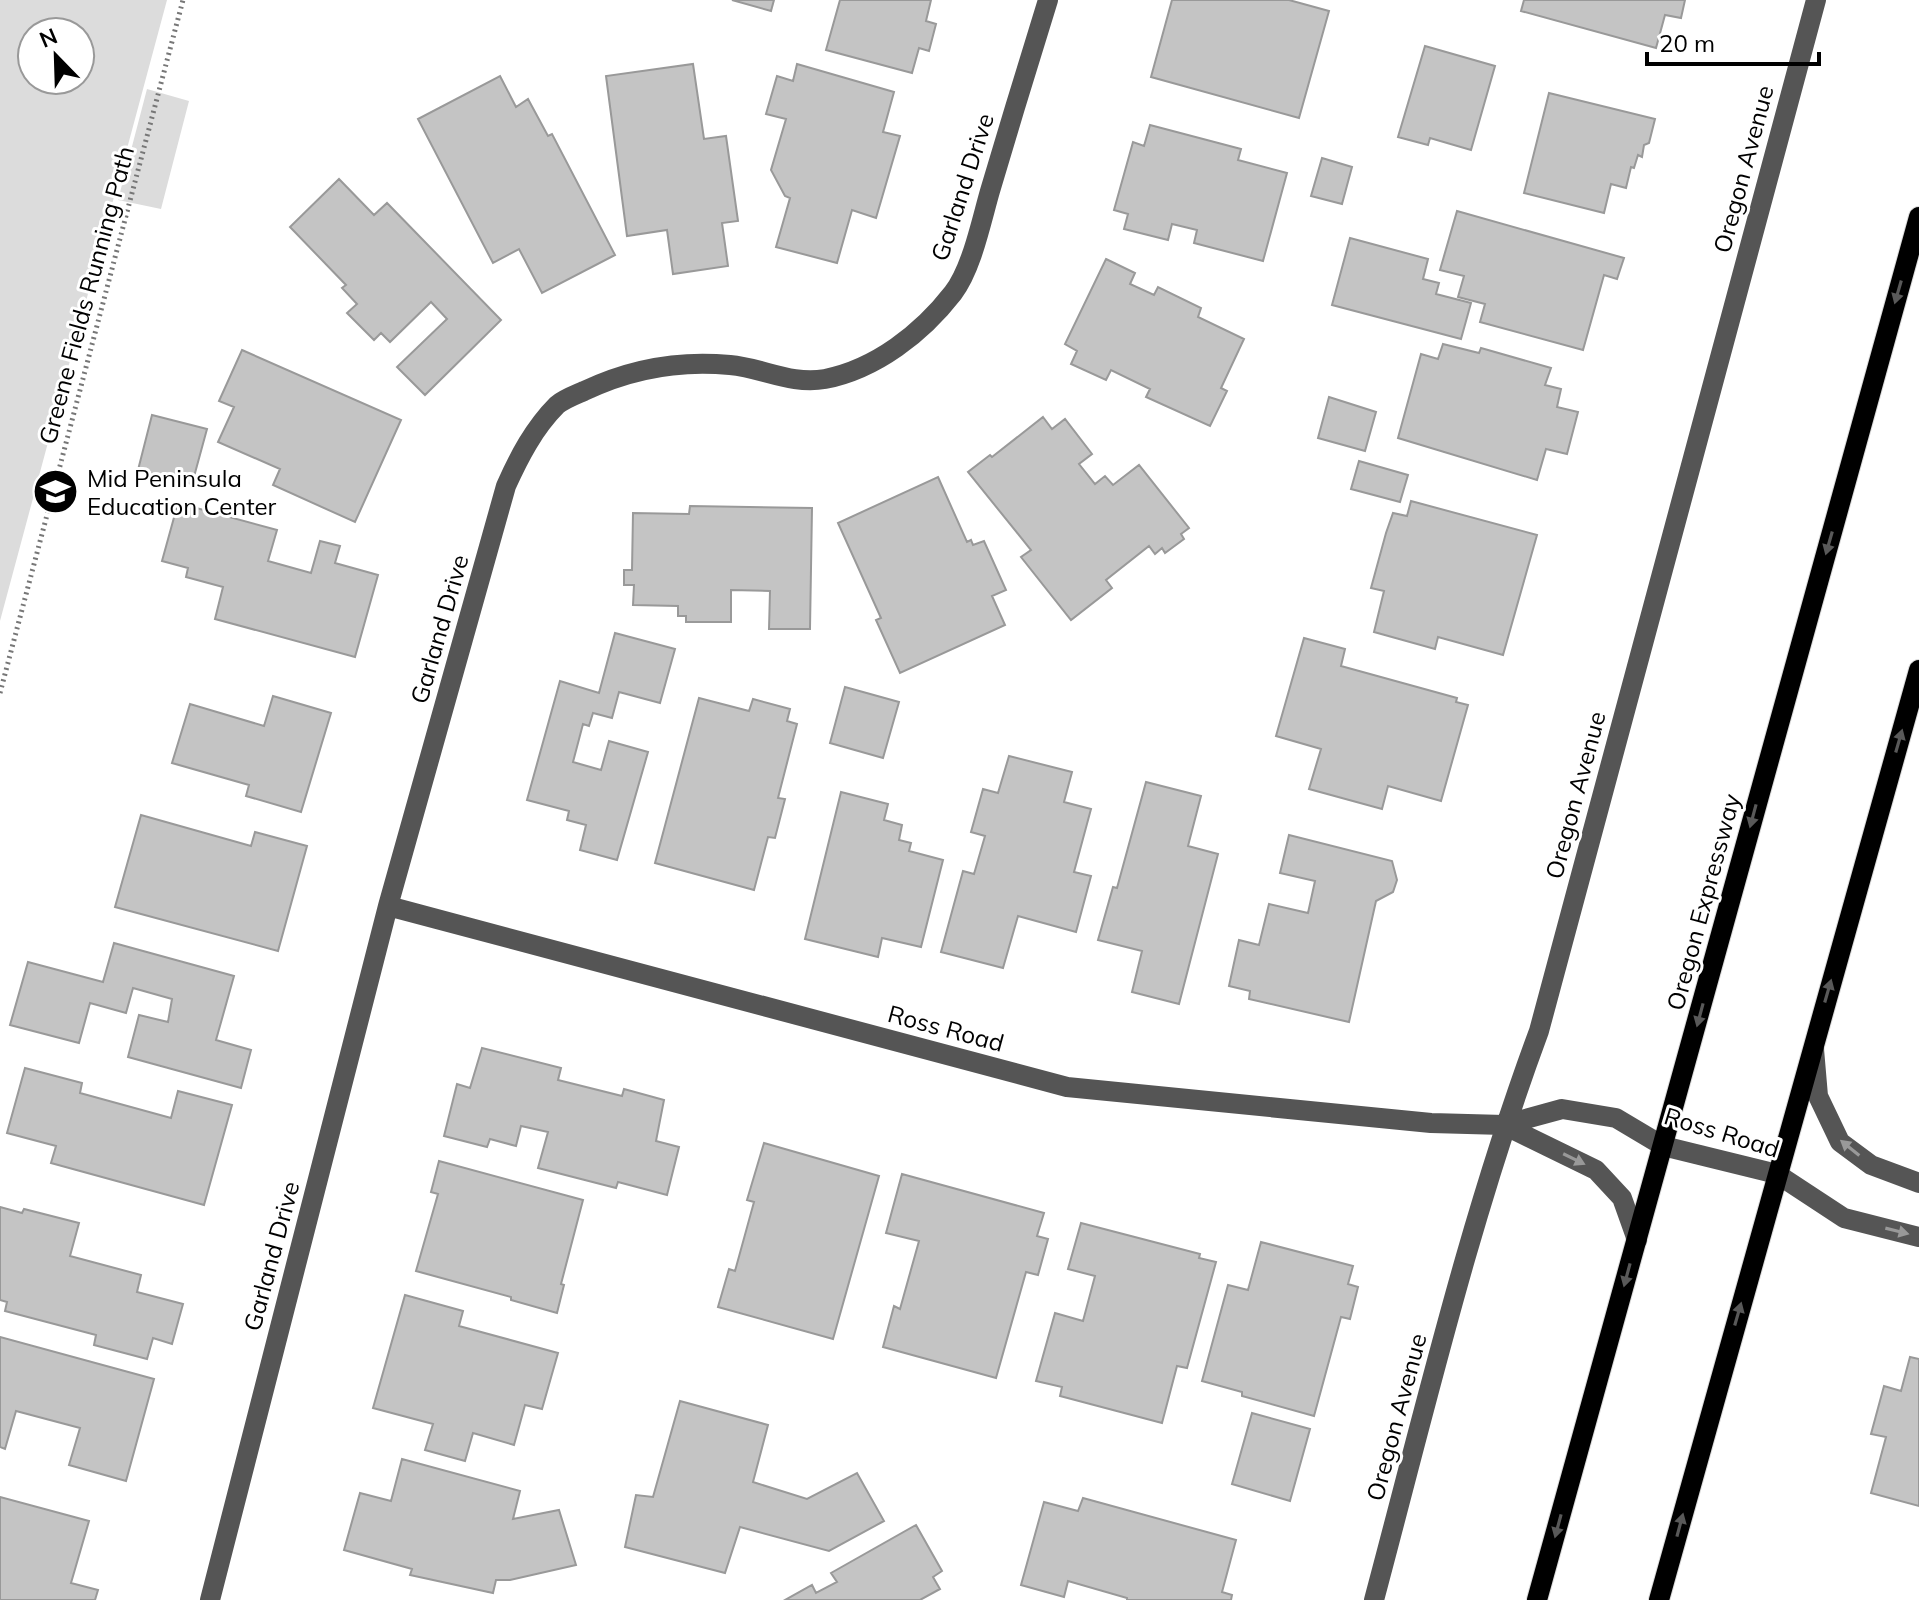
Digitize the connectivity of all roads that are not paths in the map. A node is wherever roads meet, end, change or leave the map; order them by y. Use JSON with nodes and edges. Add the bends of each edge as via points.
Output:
{"nodes":[{"id":1,"x":1048,"y":0,"type":"edge"},
{"id":2,"x":1816,"y":0,"type":"edge"},
{"id":3,"x":1919,"y":217,"type":"edge"},
{"id":4,"x":1919,"y":670,"type":"edge"},
{"id":5,"x":388,"y":906,"type":"junction"},
{"id":6,"x":1814,"y":1044,"type":"junction"},
{"id":7,"x":1504,"y":1125,"type":"junction"},
{"id":8,"x":1663,"y":1146,"type":"junction"},
{"id":9,"x":1777,"y":1174,"type":"junction"},
{"id":10,"x":1919,"y":1183,"type":"edge"},
{"id":11,"x":1919,"y":1237,"type":"edge"},
{"id":12,"x":1637,"y":1240,"type":"junction"},
{"id":13,"x":210,"y":1600,"type":"edge"},
{"id":14,"x":1374,"y":1600,"type":"edge"},
{"id":15,"x":1537,"y":1600,"type":"edge"},
{"id":16,"x":1659,"y":1600,"type":"edge"}],
"edges":[{"from":1,"to":5,"type":"street","name":"Garland Drive","via":[[973,247],[955,290],[925,326],[876,359],[823,380],[780,378],[733,365],[666,364],[609,379],[559,403],[524,446],[506,486]]},
{"from":2,"to":7,"type":"street","name":"Oregon Avenue","via":[[1539,1031]]},
{"from":3,"to":8,"type":"main road","name":"Oregon Expressway","one_way":true},
{"from":6,"to":4,"type":"main road","one_way":true},
{"from":5,"to":7,"type":"street","name":"Ross Road","via":[[1067,1087],[1431,1123]]},
{"from":5,"to":13,"type":"street","name":"Garland Drive"},
{"from":6,"to":9,"type":"main road"},
{"from":10,"to":6,"type":"street","one_way":true,"via":[[1871,1165],[1840,1142],[1818,1096]]},
{"from":7,"to":8,"type":"street","name":"Ross Road","via":[[1562,1109],[1616,1118]]},
{"from":7,"to":12,"type":"street","name":"Ross Road","one_way":true,"via":[[1596,1170],[1622,1198]]},
{"from":7,"to":14,"type":"street","name":"Oregon Avenue"},
{"from":8,"to":9,"type":"street","name":"Ross Road"},
{"from":8,"to":12,"type":"main road","name":"Oregon Expressway"},
{"from":9,"to":11,"type":"street","name":"Ross Road","one_way":true,"via":[[1844,1218]]},
{"from":16,"to":9,"type":"main road","one_way":true},
{"from":12,"to":15,"type":"main road","name":"Oregon Expressway","one_way":true}]}
